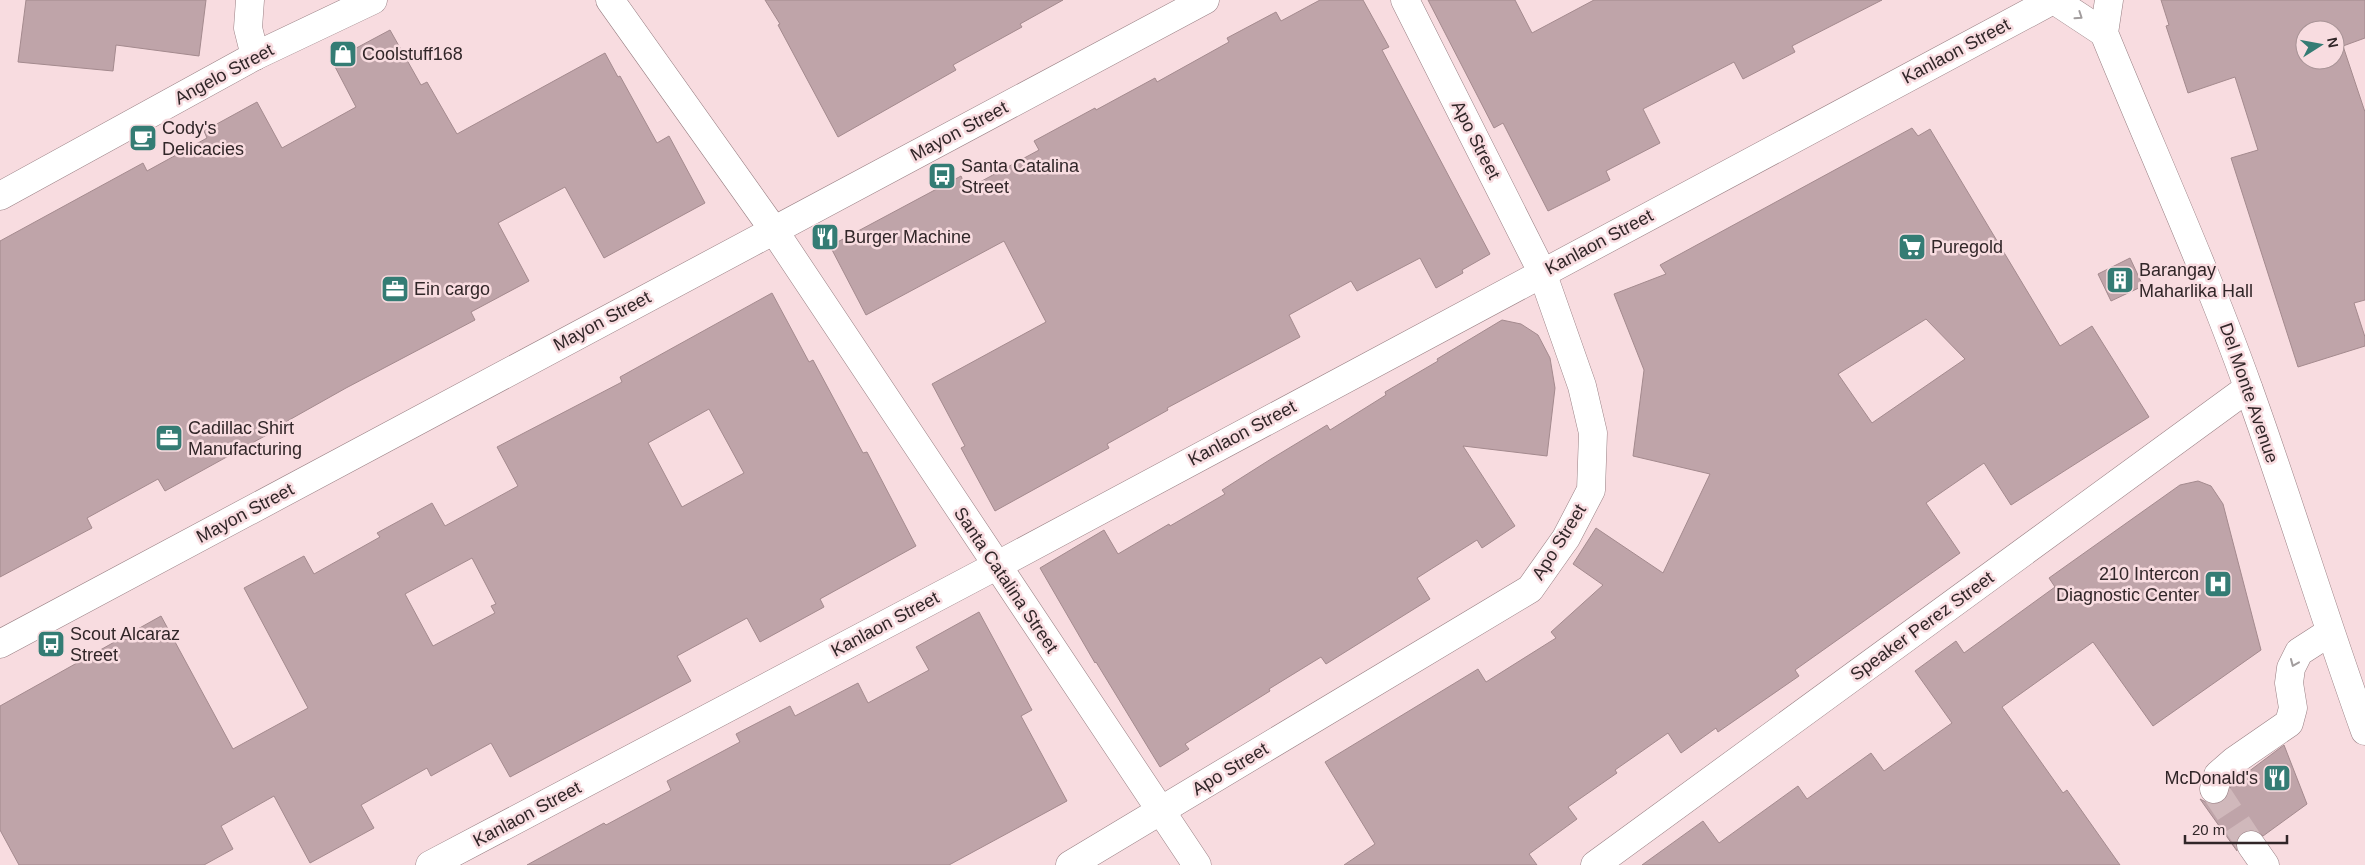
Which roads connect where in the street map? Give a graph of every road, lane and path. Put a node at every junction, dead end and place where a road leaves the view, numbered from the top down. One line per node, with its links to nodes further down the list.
1 (250, 0): 9 (street)
2 (373, 0): 9 (street, Angelo Street)
3 (610, 0): 11 (street, Santa Catalina Street)
4 (1205, 0): 11 (street, Mayon Street)
5 (1405, 0): 12 (street, Apo Street)
6 (2054, 0): 8 (street, one-way to 8); 12 (street, Kanlaon Street)
7 (2109, 0): 8 (street)
8 (2104, 33): 13 (street, Del Monte Avenue)
9 (255, 56): 10 (street, Angelo Street)
10 (0, 196)
11 (773, 230): 14 (street, Santa Catalina Street); 16 (street, Mayon Street)
12 (1542, 272): 14 (street, Kanlaon Street); 19 (street, Apo Street)
13 (2248, 388): 15 (street, Del Monte Avenue); 23 (street, Speaker Perez Street)
14 (996, 566): 19 (street, Santa Catalina Street); 20 (street, Kanlaon Street)
15 (2330, 632): 17 (street, Del Monte Avenue); 18 (street, one-way to 18)
16 (0, 644)
17 (2365, 731)
18 (2214, 789)
19 (1160, 811): 21 (street, Apo Street); 22 (street, Santa Catalina Street)
20 (430, 865)
21 (1070, 865)
22 (1197, 865)
23 (1595, 865)

